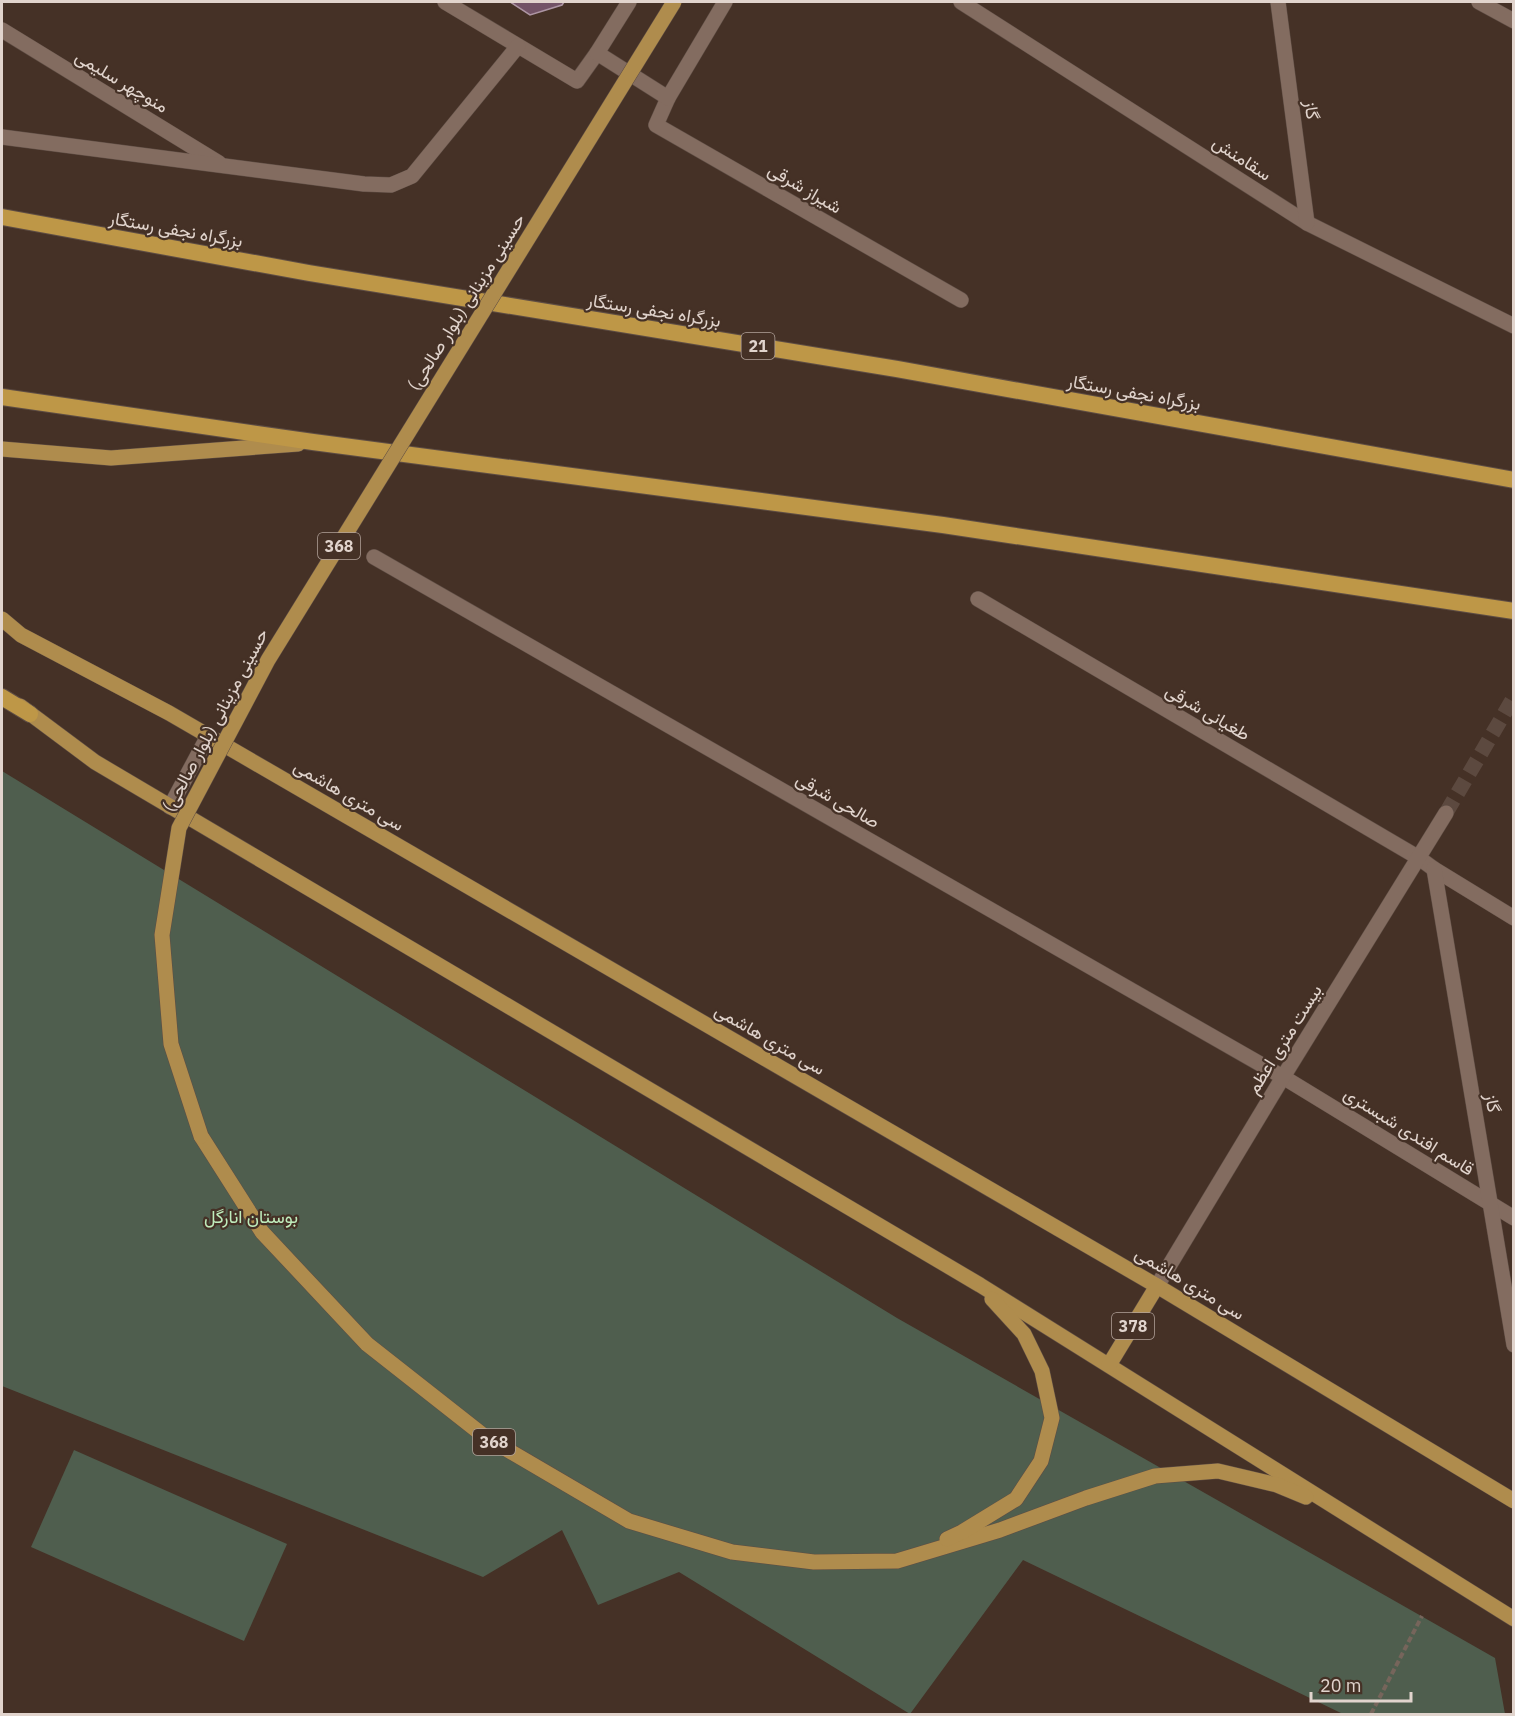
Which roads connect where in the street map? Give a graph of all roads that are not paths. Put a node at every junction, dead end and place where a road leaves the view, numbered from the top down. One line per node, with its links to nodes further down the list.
1 (445, 2): 10 (street)
2 (629, 2): 11 (street)
3 (674, 2): 45 (main road, حسینی مزینانی (بلوار صالحی) / 368, bridge)
4 (725, 2): 12 (street)
5 (961, 2): 16 (street, سقامنش)
6 (1278, 2): 16 (street, گاز)
7 (1479, 2): 8 (street)
8 (1514, 21)
9 (2, 30): 14 (street, منوچهر سلیمی)
10 (518, 46): 11 (street); 14 (street)
11 (597, 52): 12 (street)
12 (668, 98): 17 (street, شیراز شرقی)
13 (2, 137): 14 (street)
14 (223, 165)
15 (2, 217): 22 (highway, بزرگراه نجفی رستگار / 21)
16 (1307, 223): 18 (street, سقامنش)
17 (961, 300)
18 (1514, 326)
19 (2, 397): 20 (highway)
20 (313, 442): 21 (main road); 25 (highway)
21 (2, 448)
22 (1514, 480)
23 (374, 556): 36 (street, صالحی شرقی)
24 (978, 599): 33 (street, طغیانی شرقی)
25 (1514, 611)
26 (2, 620): 30 (main road, سی متری هاشمی)
27 (2, 691): 29 (main road)
28 (2, 697): 29 (highway)
29 (30, 714): 31 (main road)
30 (208, 736): 31 (street); 40 (main road, سی متری هاشمی)
31 (170, 807): 39 (main road)
32 (1446, 813): 33 (street, بیست متری اعظم / 378)
33 (1419, 858): 34 (street, طغیانی شرقی); 36 (street, بیست متری اعظم / 378)
34 (1434, 869): 35 (street, طغیانی شرقی); 37 (street, گاز)
35 (1514, 918)
36 (1283, 1077): 37 (street, قاسم افندی شبستری); 40 (street, بیست متری اعظم / 378)
37 (1491, 1204): 38 (street, قاسم افندی شبستری); 41 (street, گاز)
38 (1514, 1218)
39 (980, 1286): 42 (main road); 45 (main road)
40 (1157, 1286): 42 (main road, 378); 43 (main road, سی متری هاشمی)
41 (1514, 1345)
42 (1109, 1365): 44 (main road)
43 (1514, 1501)
44 (1345, 1514): 45 (main road); 46 (main road)
45 (897, 1561)
46 (1514, 1619)

